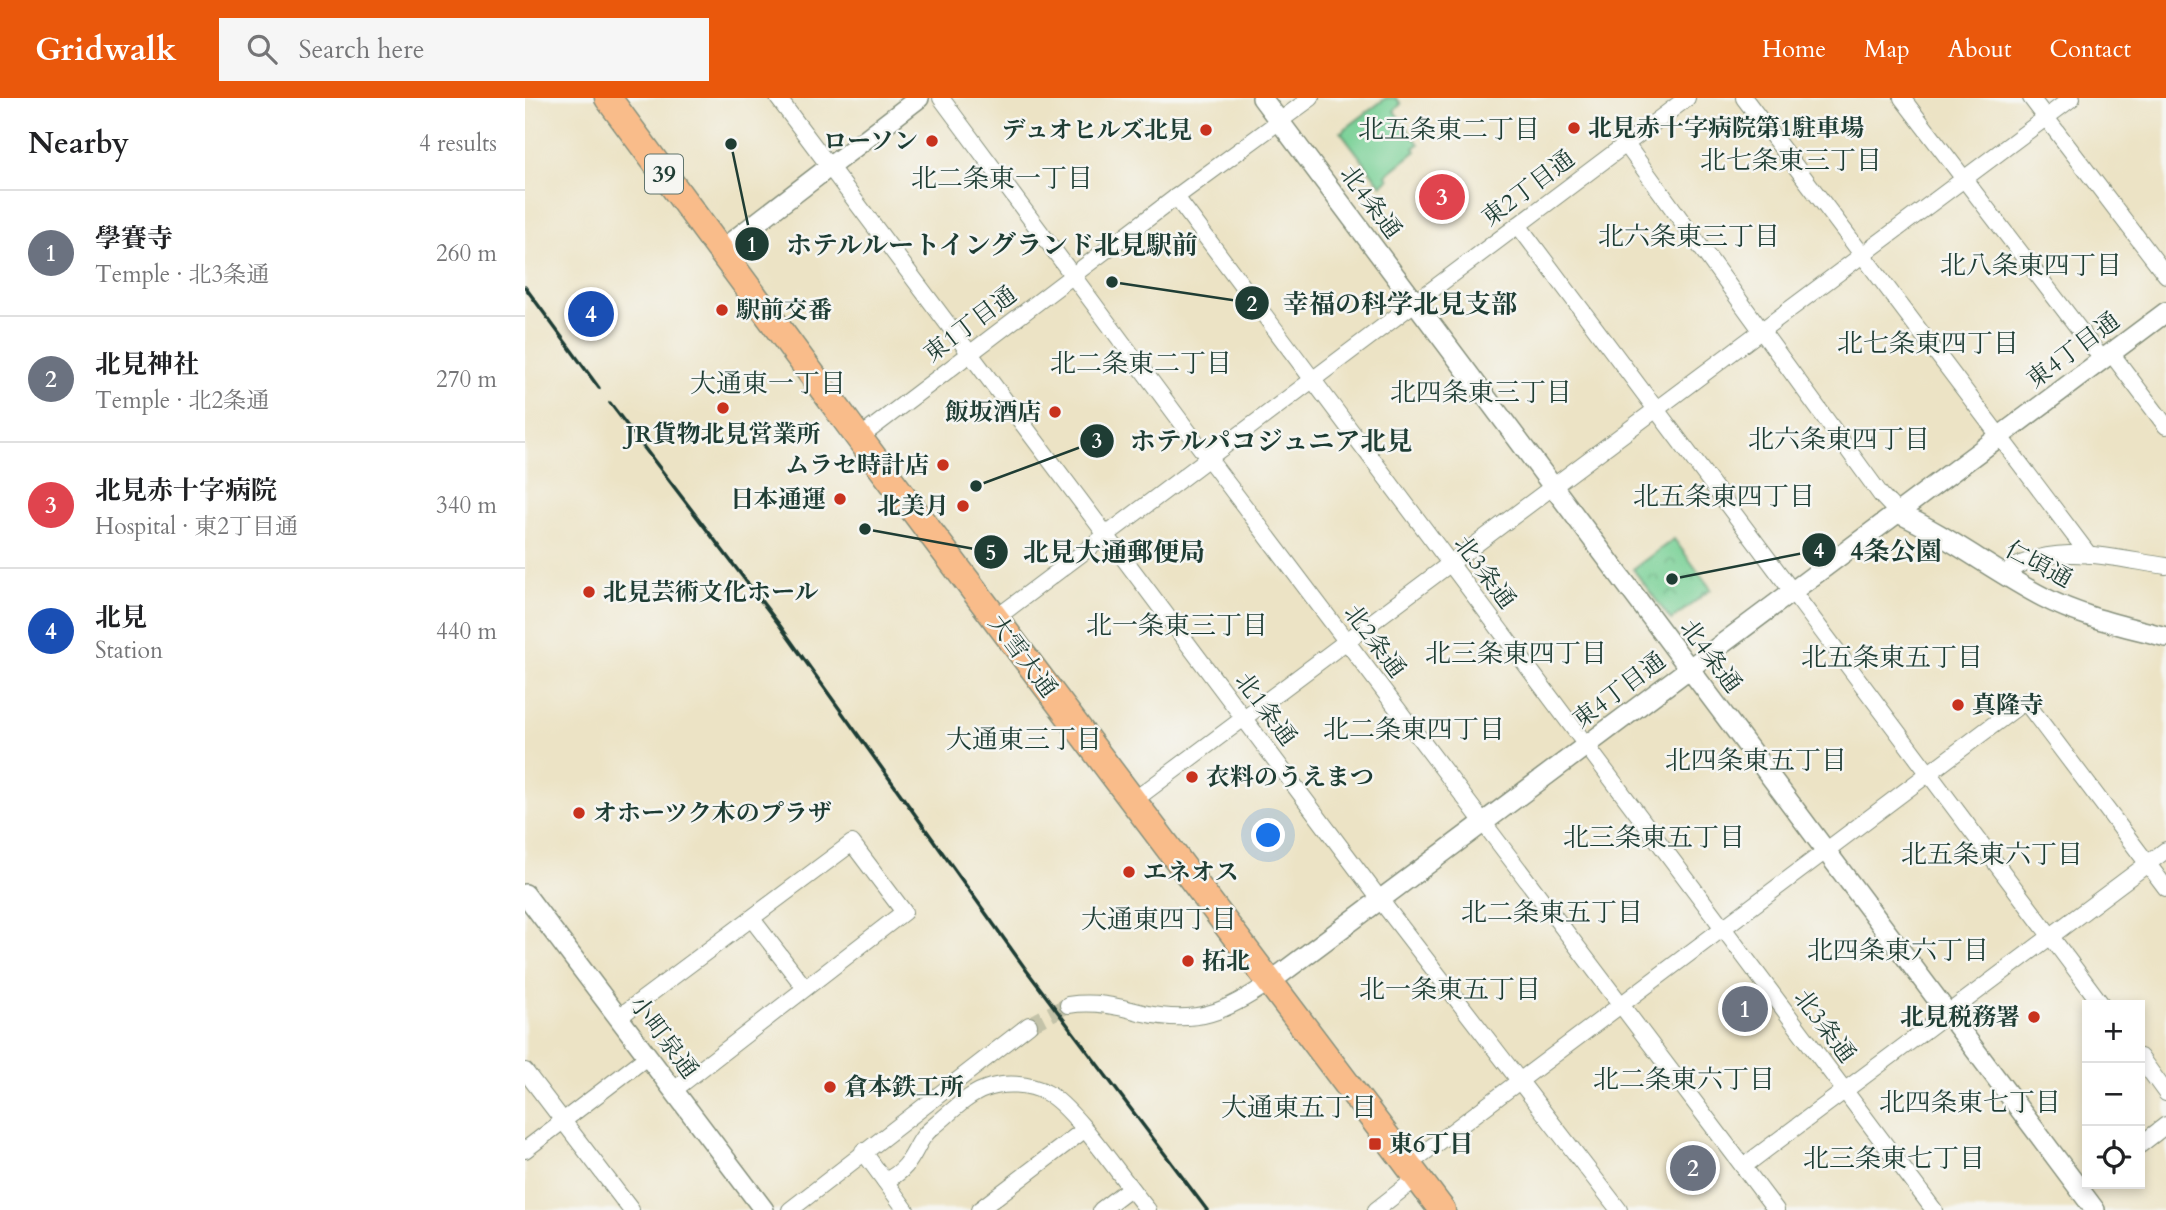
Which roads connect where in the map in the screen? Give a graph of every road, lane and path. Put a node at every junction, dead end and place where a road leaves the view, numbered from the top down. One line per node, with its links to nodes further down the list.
1 (608, 98): 19 (highway, 大雪大通 / 39)
2 (778, 98): 15 (street, 北1条通)
3 (919, 98): 15 (street)
4 (941, 98): 21 (street, 北2条通)
5 (1262, 98): 13 (street, 北4条通)
6 (1311, 98): 13 (street, 東1丁目通)
7 (1687, 98): 14 (street, 東2丁目通)
8 (1744, 98): 20 (street)
9 (1902, 98): 16 (street)
10 (2031, 98): 12 (street)
11 (2072, 98): 12 (street)
12 (2046, 118): 16 (street); 22 (street)
13 (1280, 121): 17 (street, 東1丁目通); 23 (street, 北4条通)
14 (1625, 143): 18 (street, 東2丁目通); 25 (street)
15 (828, 166): 19 (street); 26 (street, 北1条通)
16 (1962, 179): 20 (street); 27 (street)
17 (1176, 197): 21 (street, 東1丁目通); 28 (street, 北3条通)
18 (1518, 225): 23 (street, 東2丁目通); 29 (street)
19 (721, 250): 32 (highway, 大雪大通 / 39)
20 (1861, 254): 25 (street); 31 (street)
21 (1074, 275): 26 (street, 東1丁目通); 33 (street, 北2条通)
22 (2166, 275)
23 (1415, 303): 28 (street, 東2丁目通); 34 (street, 北4条通)
24 (2166, 312): 27 (street, 東4丁目通)
25 (1759, 330): 29 (street); 35 (street)
26 (971, 352): 32 (street, 東1丁目通); 36 (street, 北1条通)
27 (2107, 356): 30 (street); 31 (street, 東4丁目通)
28 (1312, 381): 33 (street, 東2丁目通); 38 (street, 北3条通)
29 (1654, 408): 34 (street); 41 (street)
30 (2166, 426)
31 (1999, 437): 35 (street, 東4丁目通); 37 (street)
32 (859, 438): 42 (highway, 大雪大通 / 39)
33 (1208, 458): 36 (street, 東2丁目通); 44 (street, 北2条通)
34 (1552, 487): 38 (street); 45 (street, 北4条通)
35 (1898, 513): 40 (street, 仁頃通); 41 (street, 東4丁目通)
36 (1107, 533): 42 (street, 東2丁目通); 46 (street, 北1条通)
37 (2089, 555): 39 (street); 40 (street)
38 (1450, 563): 44 (street); 47 (street, 北3条通)
39 (2166, 566)
40 (2003, 574): 43 (street, 仁頃通)
41 (1793, 591): 45 (street, 東4丁目通); 48 (street)
42 (996, 618): 49 (highway, 大雪大通 / 39)
43 (2166, 637)
44 (1345, 640): 46 (street); 50 (street, 北2条通)
45 (1689, 668): 47 (street, 東4丁目通); 52 (street, 北4条通)
46 (1243, 717): 49 (street); 56 (street, 北1条通)
47 (1588, 745): 50 (street, 東4丁目通); 58 (street, 北3条通)
48 (1930, 773): 52 (street); 53 (street); 59 (street)
49 (1133, 801): 60 (highway, 大雪大通 / 39)
50 (1484, 822): 56 (street, 東4丁目通); 64 (street, 北2条通)
51 (2166, 850): 53 (street)
52 (1827, 852): 58 (street); 65 (street, 北4条通)
53 (2148, 863): 54 (street); 59 (street)
54 (2166, 888)
55 (525, 894): 66 (street, 小町泉通)
56 (1381, 901): 60 (street, 東4丁目通); 71 (street, 北1条通)
57 (752, 919): 61 (street); 61 (street); 66 (street)
58 (1723, 928): 64 (street); 72 (street, 北3条通)
59 (2050, 934): 62 (street); 65 (street)
60 (1270, 982): 63 (street); 82 (highway, 大雪大通 / 39)
61 (805, 988): 73 (street)
62 (2098, 1000)
63 (1068, 1005)
64 (1620, 1005): 71 (street); 81 (street, 北2条通)
65 (1948, 1012): 72 (street); 84 (street, 北4条通)
66 (619, 1017): 68 (street, 小町泉通)
67 (1030, 1025): 80 (street)
68 (648, 1056): 73 (street, 小町泉通); 75 (street)
69 (2144, 1063): 74 (street)
70 (525, 1071): 75 (street)
71 (1517, 1081): 82 (street); 96 (street, 北1条通)
72 (1844, 1089): 81 (street); 98 (street, 北3条通)
73 (674, 1090): 88 (street, 小町泉通)
74 (2166, 1093)
75 (563, 1122): 79 (street); 87 (street)
76 (2166, 1125): 78 (street)
77 (1084, 1130): 83 (street); 85 (street); 91 (street)
78 (2145, 1141)
79 (525, 1150)
80 (863, 1151): 83 (street); 89 (street)
81 (1744, 1167): 97 (street, 北2条通)
82 (1413, 1171): 94 (street); 95 (highway, 大雪大通 / 39)
83 (884, 1181): 90 (street)
84 (2082, 1183)
85 (1130, 1188): 92 (street); 93 (street)
86 (2086, 1189): 99 (street, 北4条通)
87 (631, 1210)
88 (764, 1210)
89 (790, 1210)
90 (906, 1210)
91 (979, 1210)
92 (1101, 1210)
93 (1148, 1210)
94 (1376, 1210)
95 (1442, 1210)
96 (1619, 1210)
97 (1776, 1210)
98 (1934, 1210)
99 (2095, 1210)

